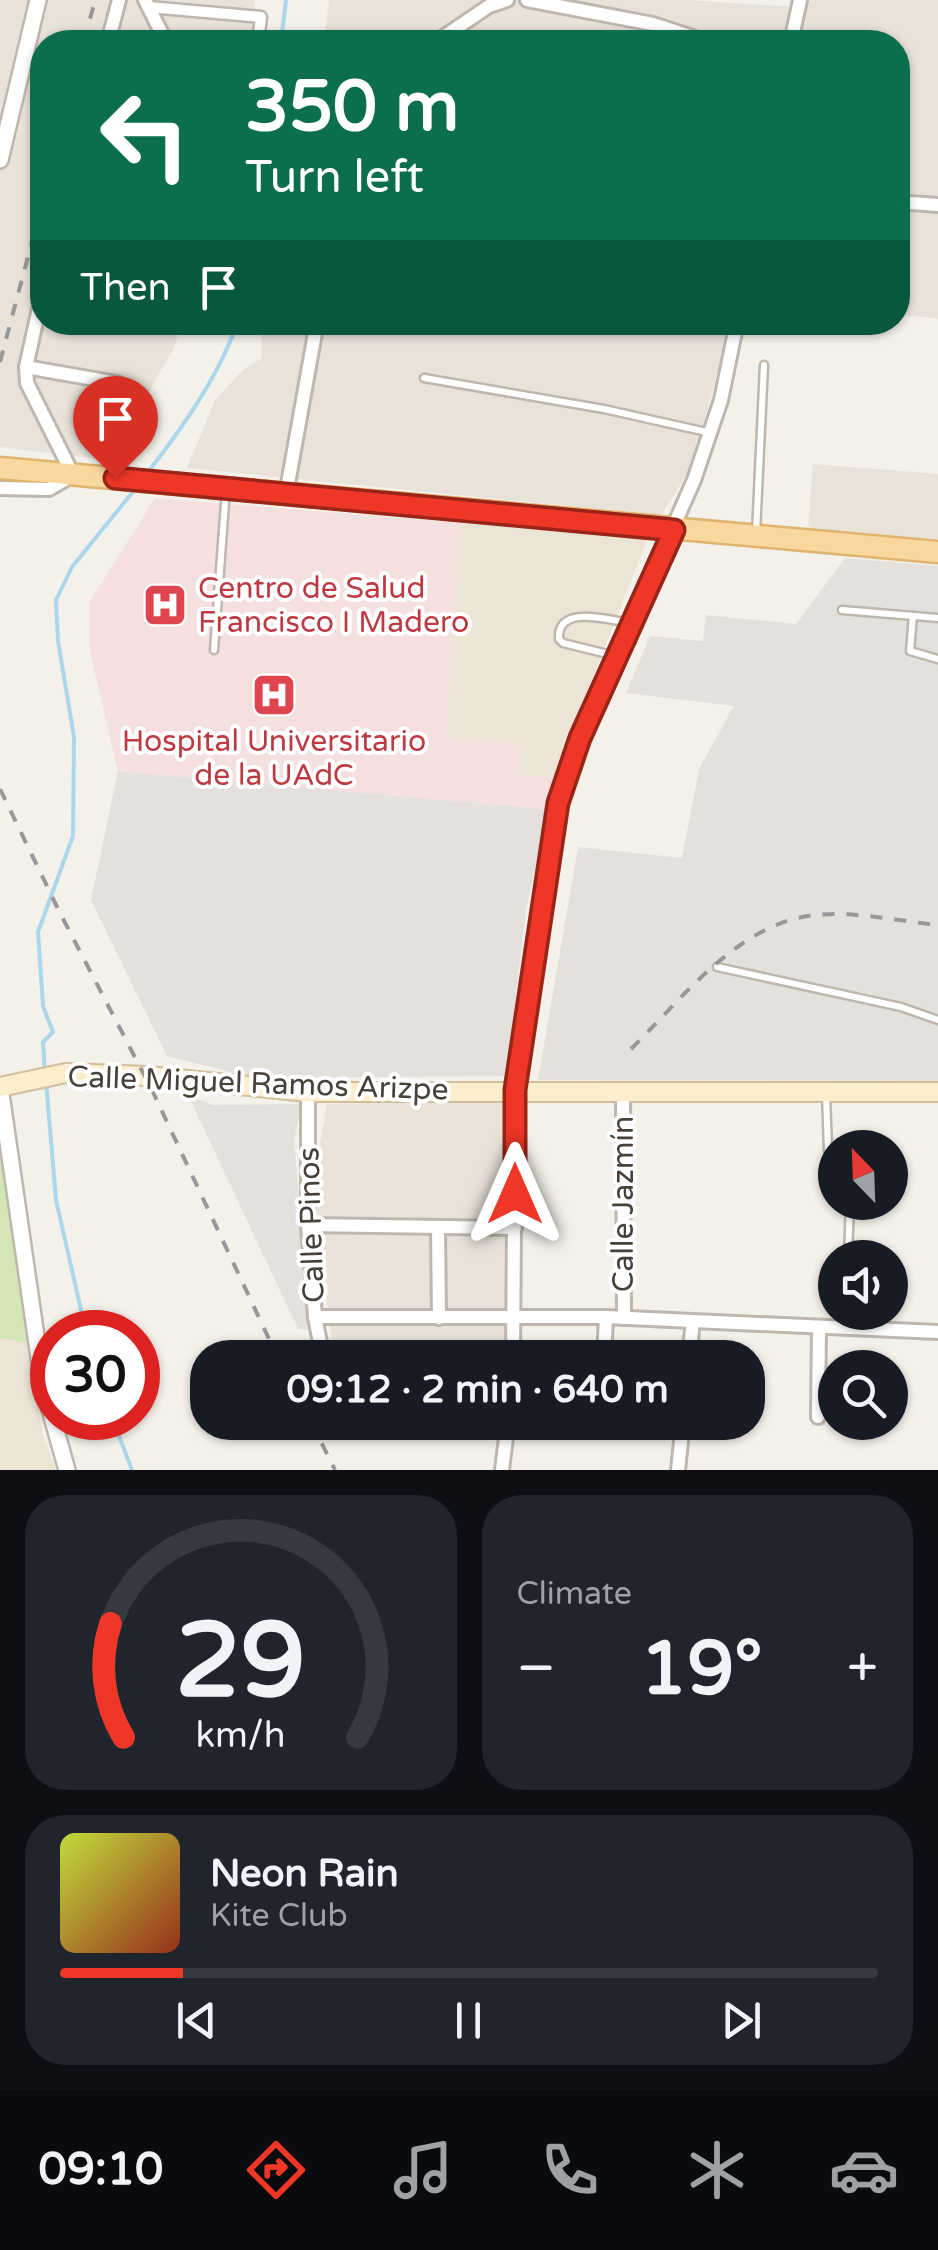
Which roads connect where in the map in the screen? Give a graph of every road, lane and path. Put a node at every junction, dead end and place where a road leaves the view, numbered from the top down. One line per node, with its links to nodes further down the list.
1 (38, 0): 7 (street)
2 (119, 0): 8 (street)
3 (507, 0): 11 (street)
4 (526, 0): 12 (street)
5 (800, 0): 13 (street)
6 (147, 4): 9 (street); 10 (street)
7 (31, 30)
8 (111, 30)
9 (160, 30)
10 (259, 30)
11 (453, 30)
12 (672, 30)
13 (794, 30)
14 (30, 34): 15 (street)
15 (0, 160)
16 (910, 203): 17 (street)
17 (938, 205)
18 (33, 335): 22 (street)
19 (315, 335): 30 (street)
20 (734, 335): 25 (street)
21 (764, 365): 32 (lane)
22 (26, 367): 24 (street); 27 (street)
23 (424, 378): 25 (lane)
24 (117, 382)
25 (711, 433): 31 (street)
26 (0, 468): 27 (main road)
27 (73, 475): 28 (street); 29 (main road)
28 (0, 488)
29 (226, 488): 30 (main road); 38 (lane)
30 (286, 495): 31 (main road)
31 (674, 530): 32 (main road); 37 (street)
32 (756, 536): 33 (main road)
33 (938, 552)
34 (842, 610): 35 (lane)
35 (912, 616): 36 (lane); 40 (lane)
36 (938, 618)
37 (631, 623): 39 (street); 39 (lane)
38 (214, 650)
39 (616, 656): 44 (street)
40 (938, 659)
41 (717, 967): 42 (lane)
42 (938, 1020)
43 (0, 1087): 46 (main road, Calle Miguel Ramos Arizpe); 68 (street)
44 (515, 1090): 45 (main road, Calle Miguel Ramos Arizpe); 46 (main road, Calle Miguel Ramos Arizpe); 52 (street)
45 (622, 1090): 47 (main road, Calle Miguel Ramos Arizpe); 57 (street, Calle Jazmín)
46 (308, 1092): 50 (street, Calle Pinos)
47 (826, 1092): 48 (main road, Calle Miguel Ramos Arizpe); 49 (lane)
48 (938, 1092)
49 (827, 1130)
50 (308, 1226): 51 (street); 54 (street, Calle Pinos)
51 (438, 1227): 52 (street); 55 (street)
52 (514, 1228): 56 (street)
53 (606, 1317): 56 (street); 57 (street); 64 (street)
54 (315, 1318): 55 (street); 62 (street, Calle Pinos)
55 (438, 1318): 56 (street)
56 (515, 1318): 63 (street)
57 (624, 1318): 58 (street)
58 (693, 1321): 59 (street); 65 (street)
59 (818, 1327)
60 (890, 1330): 61 (street)
61 (938, 1332)
62 (320, 1340)
63 (513, 1340)
64 (605, 1340)
65 (691, 1340)
66 (506, 1440): 69 (street)
67 (681, 1440): 70 (street)
68 (66, 1470)
69 (502, 1470)
70 (678, 1470)

